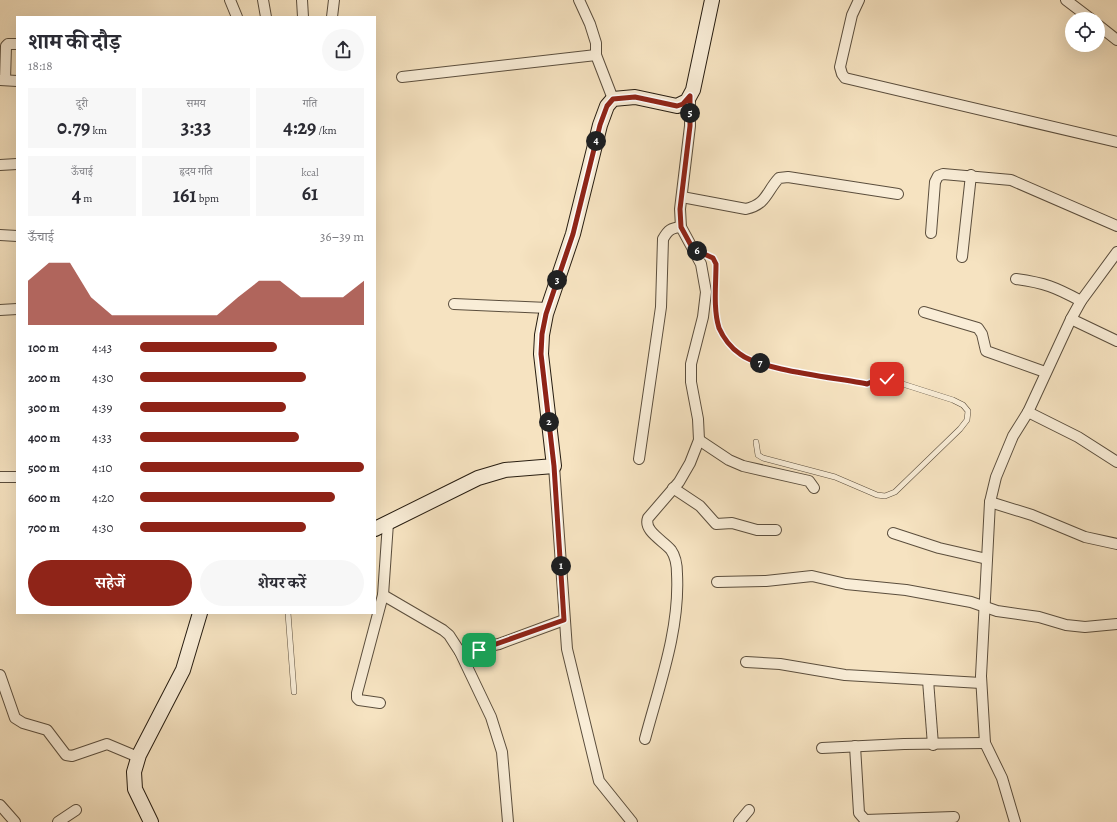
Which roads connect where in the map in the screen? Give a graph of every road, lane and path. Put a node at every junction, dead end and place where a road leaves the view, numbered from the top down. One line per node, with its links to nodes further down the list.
1 (230, 0): 10 (street)
2 (263, 0): 11 (street)
3 (302, 0): 12 (street)
4 (334, 0): 13 (street)
5 (579, 0): 17 (street)
6 (712, 0): 21 (street)
7 (860, 0): 23 (street)
8 (1066, 0): 9 (street)
9 (1082, 12)
10 (237, 16)
11 (266, 16)
12 (303, 16)
13 (332, 16)
14 (1105, 31): 15 (street)
15 (1117, 40)
16 (16, 44): 19 (street)
17 (596, 55): 18 (street); 22 (street)
18 (402, 78)
19 (2, 80): 20 (street)
20 (16, 81)
21 (690, 96): 22 (street); 28 (street)
22 (613, 99): 40 (street)
23 (1117, 142)
24 (0, 164): 25 (street)
25 (16, 164)
26 (971, 175): 29 (street); 31 (street); 36 (street)
27 (898, 194): 28 (street)
28 (682, 197): 30 (street)
29 (1117, 226)
30 (681, 227): 34 (street); 50 (street)
31 (931, 233)
32 (0, 235): 33 (street)
33 (16, 236)
34 (693, 249): 48 (street); 49 (lane)
35 (1117, 252): 38 (street)
36 (962, 257)
37 (1016, 279): 38 (street)
38 (1081, 301): 44 (street)
39 (454, 304): 40 (street)
40 (548, 308): 52 (street)
41 (16, 309): 42 (street)
42 (0, 310)
43 (924, 312): 46 (street)
44 (1071, 319): 45 (street); 46 (street)
45 (1117, 341)
46 (1045, 372): 47 (street)
47 (1028, 412): 51 (street); 57 (street)
48 (699, 440): 55 (street); 56 (street)
49 (756, 442)
50 (639, 460)
51 (1117, 462)
52 (554, 466): 58 (street); 69 (street)
53 (0, 477): 54 (street)
54 (16, 477)
55 (673, 488): 60 (street); 78 (street)
56 (814, 488)
57 (990, 502): 62 (street); 63 (street)
58 (388, 523): 59 (street); 65 (street)
59 (376, 529)
60 (776, 530)
61 (893, 533): 63 (street)
62 (1117, 544)
63 (987, 559): 66 (street)
64 (717, 582): 66 (street)
65 (383, 595): 71 (street); 77 (street)
66 (985, 606): 70 (street); 75 (street)
67 (200, 614): 83 (street)
68 (288, 614): 76 (lane)
69 (564, 620): 71 (street); 85 (street)
70 (1117, 624)
71 (460, 652): 92 (street)
72 (746, 662): 74 (street)
73 (0, 675): 83 (street)
74 (928, 680): 75 (street); 80 (street)
75 (981, 683): 79 (street)
76 (294, 692)
77 (380, 703)
78 (645, 739)
79 (982, 743): 80 (street); 96 (street)
80 (932, 745): 81 (street)
81 (855, 746): 82 (street); 88 (street)
82 (822, 748)
83 (138, 757): 91 (street)
84 (0, 805): 89 (street)
85 (620, 808): 93 (street); 94 (street)
86 (76, 810): 90 (street)
87 (749, 810): 95 (street)
88 (954, 817)
89 (15, 822)
90 (58, 822)
91 (151, 822)
92 (508, 822)
93 (622, 822)
94 (632, 822)
95 (739, 822)
96 (1015, 822)

